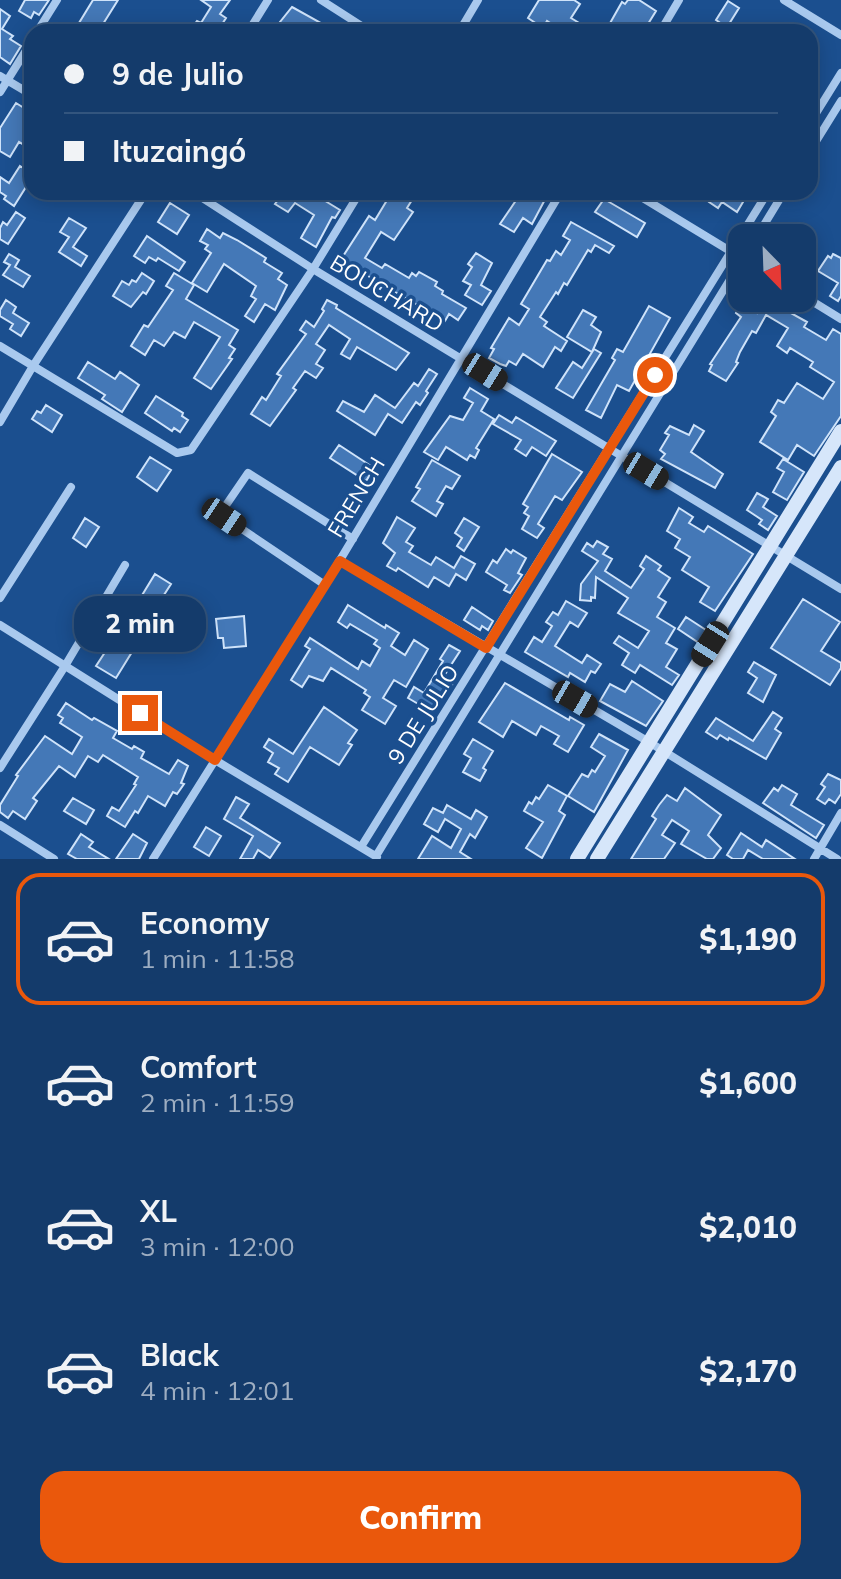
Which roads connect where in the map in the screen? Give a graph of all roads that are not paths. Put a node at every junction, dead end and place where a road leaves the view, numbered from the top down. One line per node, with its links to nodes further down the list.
1 (57, 0): 7 (street)
2 (268, 0): 8 (street)
3 (321, 0): 9 (street)
4 (478, 0): 10 (street)
5 (679, 0): 11 (street)
6 (784, 0): 12 (street)
7 (42, 24)
8 (253, 24)
9 (358, 24)
10 (464, 24)
11 (665, 24)
12 (841, 35)
13 (24, 52): 15 (street)
14 (841, 73): 19 (street)
15 (4, 78): 16 (street); 17 (street)
16 (24, 90)
17 (0, 92)
18 (841, 101): 20 (street)
19 (818, 110)
20 (818, 138)
21 (141, 200): 38 (street)
22 (205, 200): 32 (street, BOUCHARD)
23 (355, 200): 32 (street)
24 (556, 200): 37 (street, FRENCH)
25 (646, 200): 30 (street)
26 (763, 200): 28 (street, 9 DE JULIO)
27 (779, 200): 29 (street)
28 (748, 224)
29 (765, 224)
30 (728, 249)
31 (728, 256): 41 (street, 9 DE JULIO)
32 (313, 269): 37 (street, BOUCHARD); 38 (street)
33 (728, 283): 42 (street, 9 DE JULIO)
34 (816, 304): 35 (street)
35 (841, 319)
36 (0, 346): 38 (street)
37 (460, 357): 41 (street, BOUCHARD); 45 (street, FRENCH)
38 (33, 366): 39 (street)
39 (0, 422)
40 (841, 431): 46 (main road)
41 (609, 449): 42 (street, BOUCHARD); 54 (street, 9 DE JULIO)
42 (622, 456): 46 (street, BOUCHARD); 55 (street, 9 DE JULIO)
43 (841, 467): 47 (main road)
44 (71, 487): 52 (street)
45 (353, 539): 48 (street, FRENCH); 50 (street)
46 (771, 546): 47 (street, BOUCHARD); 57 (main road)
47 (788, 556): 51 (street, BOUCHARD); 58 (main road)
48 (340, 561): 50 (street, FRENCH); 54 (street)
49 (125, 565): 56 (street)
50 (325, 585): 59 (street, FRENCH)
51 (841, 589)
52 (0, 598)
53 (0, 625): 56 (street)
54 (486, 648): 55 (street); 63 (street, 9 DE JULIO)
55 (500, 656): 57 (street); 65 (street, 9 DE JULIO)
56 (65, 666): 59 (street); 60 (street)
57 (649, 742): 58 (street); 68 (main road)
58 (665, 752): 64 (street); 69 (main road)
59 (215, 760): 63 (street); 67 (street, FRENCH)
60 (0, 768)
61 (841, 813): 64 (street)
62 (0, 825): 66 (street)
63 (361, 847): 65 (street)
64 (820, 848): 70 (street); 71 (street)
65 (378, 858)
66 (54, 859)
67 (153, 859)
68 (577, 859)
69 (597, 859)
70 (814, 859)
71 (837, 859)

